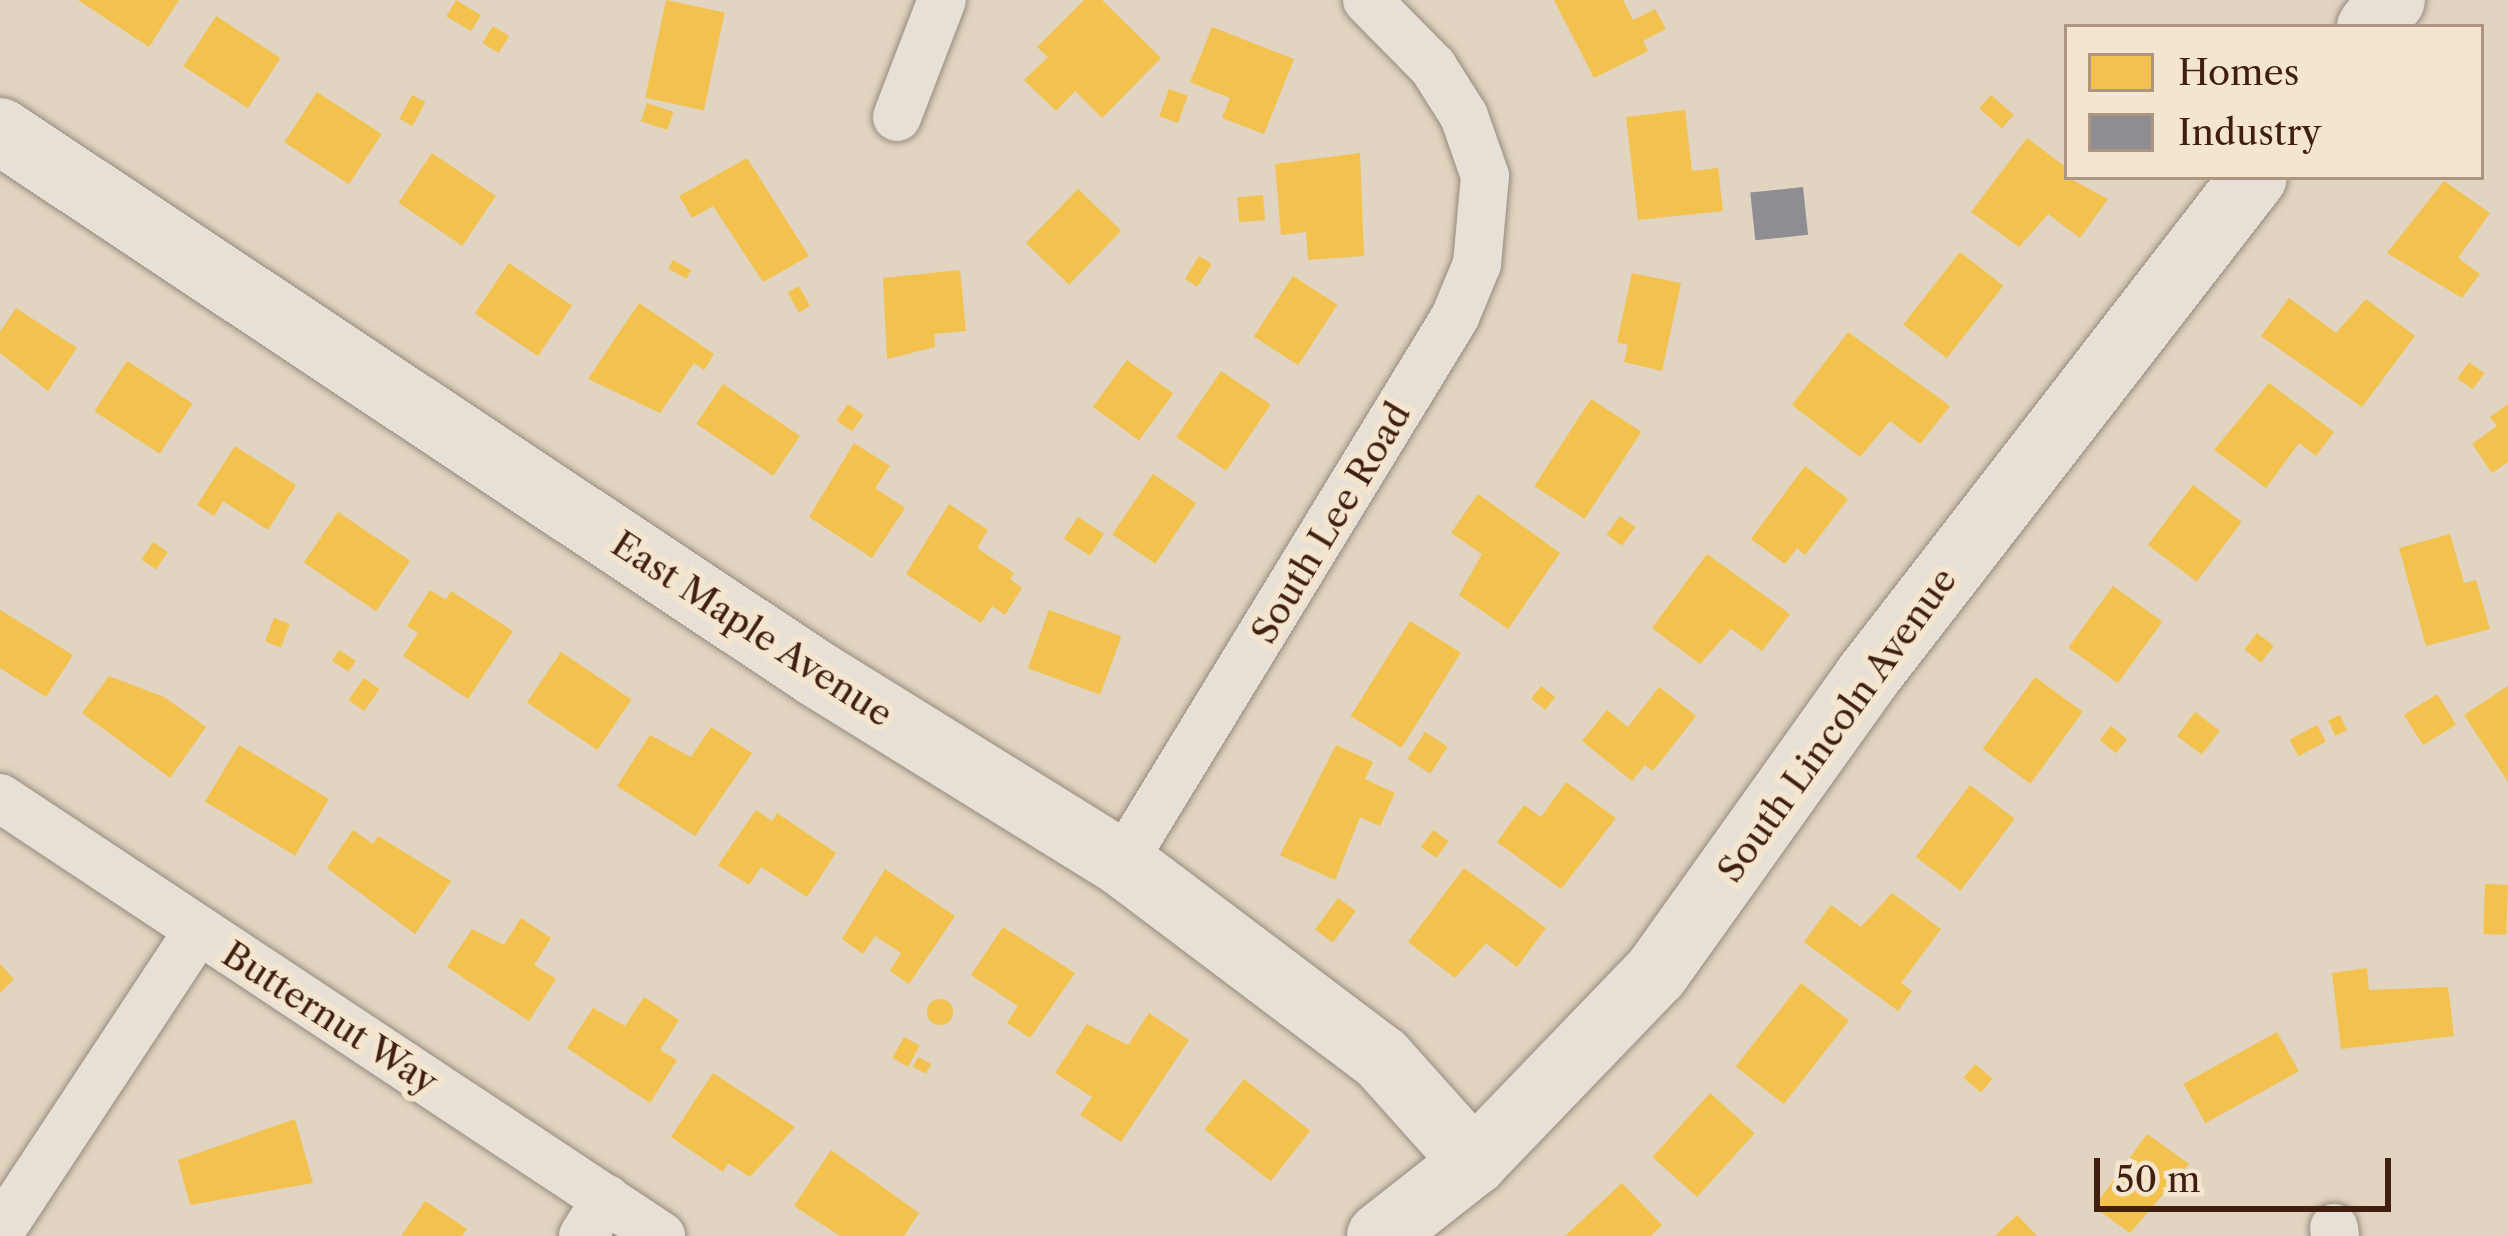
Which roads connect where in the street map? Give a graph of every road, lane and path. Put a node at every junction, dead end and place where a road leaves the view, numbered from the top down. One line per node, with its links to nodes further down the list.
1 (942, 0): 5 (street)
2 (1367, 0): 9 (street, South Lee Road)
3 (2392, 0): 4 (main road)
4 (2373, 24)
5 (897, 117)
6 (0, 131): 9 (main road, East Maple Avenue)
7 (2252, 180): 11 (main road, South Lincoln Avenue)
8 (0, 798): 10 (street, Butternut Way)
9 (1122, 863): 11 (main road, East Maple Avenue)
10 (198, 931): 12 (street, Butternut Way); 13 (street)
11 (1474, 1162): 15 (main road, South Lincoln Avenue)
12 (594, 1218): 14 (street, Butternut Way)
13 (4, 1225)
14 (661, 1236)
15 (1380, 1236)

